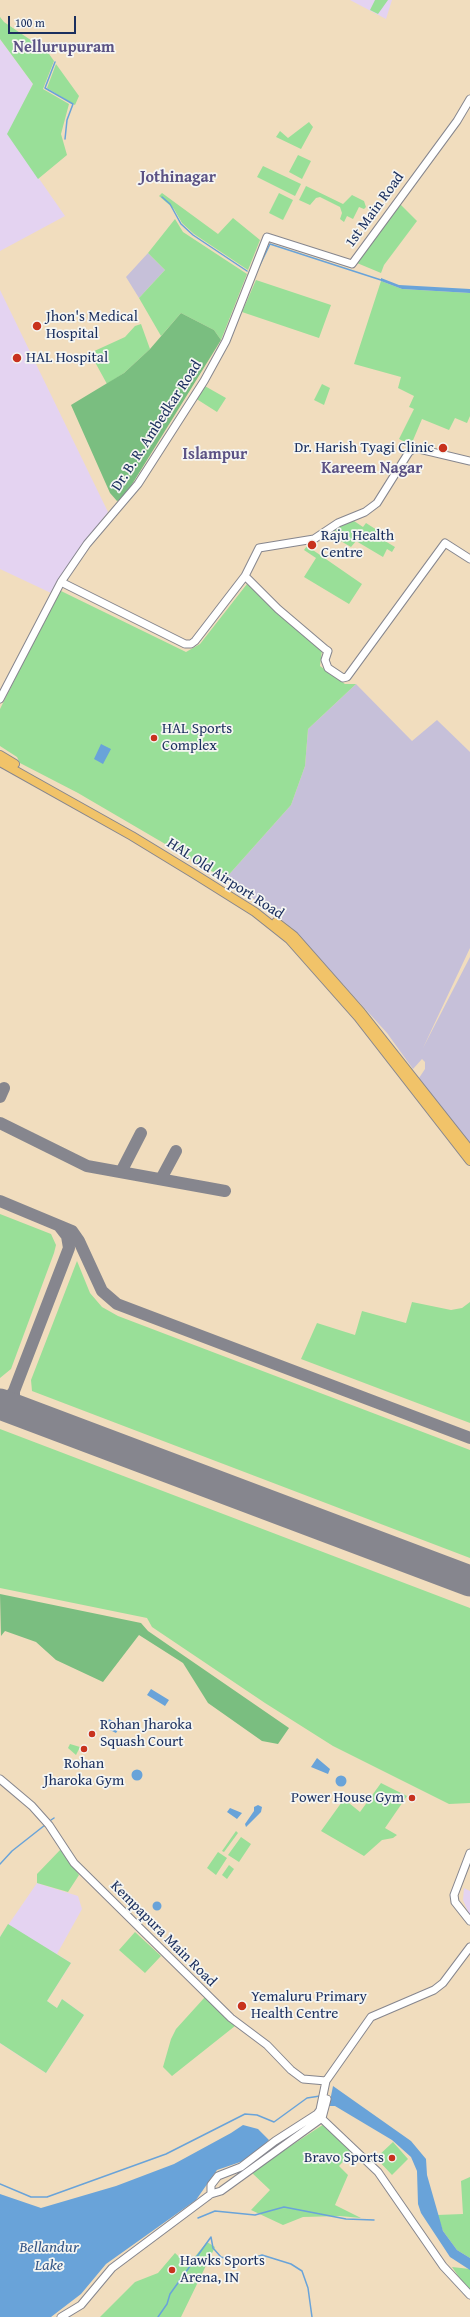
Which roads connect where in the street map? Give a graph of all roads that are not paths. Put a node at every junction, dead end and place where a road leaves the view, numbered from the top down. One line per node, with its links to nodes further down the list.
1 (470, 99): 2 (street, 1st Main Road)
2 (267, 237): 6 (street, Dr. B. R. Ambedkar Road)
3 (470, 461): 5 (street)
4 (470, 559): 5 (street)
5 (245, 576): 6 (street)
6 (61, 582): 7 (street, Dr. B. R. Ambedkar Road)
7 (0, 699)
8 (0, 755): 10 (main road, HAL Old Airport Road)
9 (0, 762): 10 (main road, HAL Old Airport Road)
10 (363, 1019): 11 (main road, HAL Old Airport Road); 12 (main road, HAL Old Airport Road)
11 (470, 1150)
12 (470, 1161)
13 (0, 1779): 17 (street, Kempapura Main Road)
14 (470, 1853): 15 (street)
15 (470, 1921)
16 (470, 1947): 17 (street)
17 (327, 2083): 18 (street)
18 (321, 2114): 19 (street); 19 (street); 20 (street)
19 (211, 2194): 21 (street)
20 (470, 2295)
21 (61, 2317)

